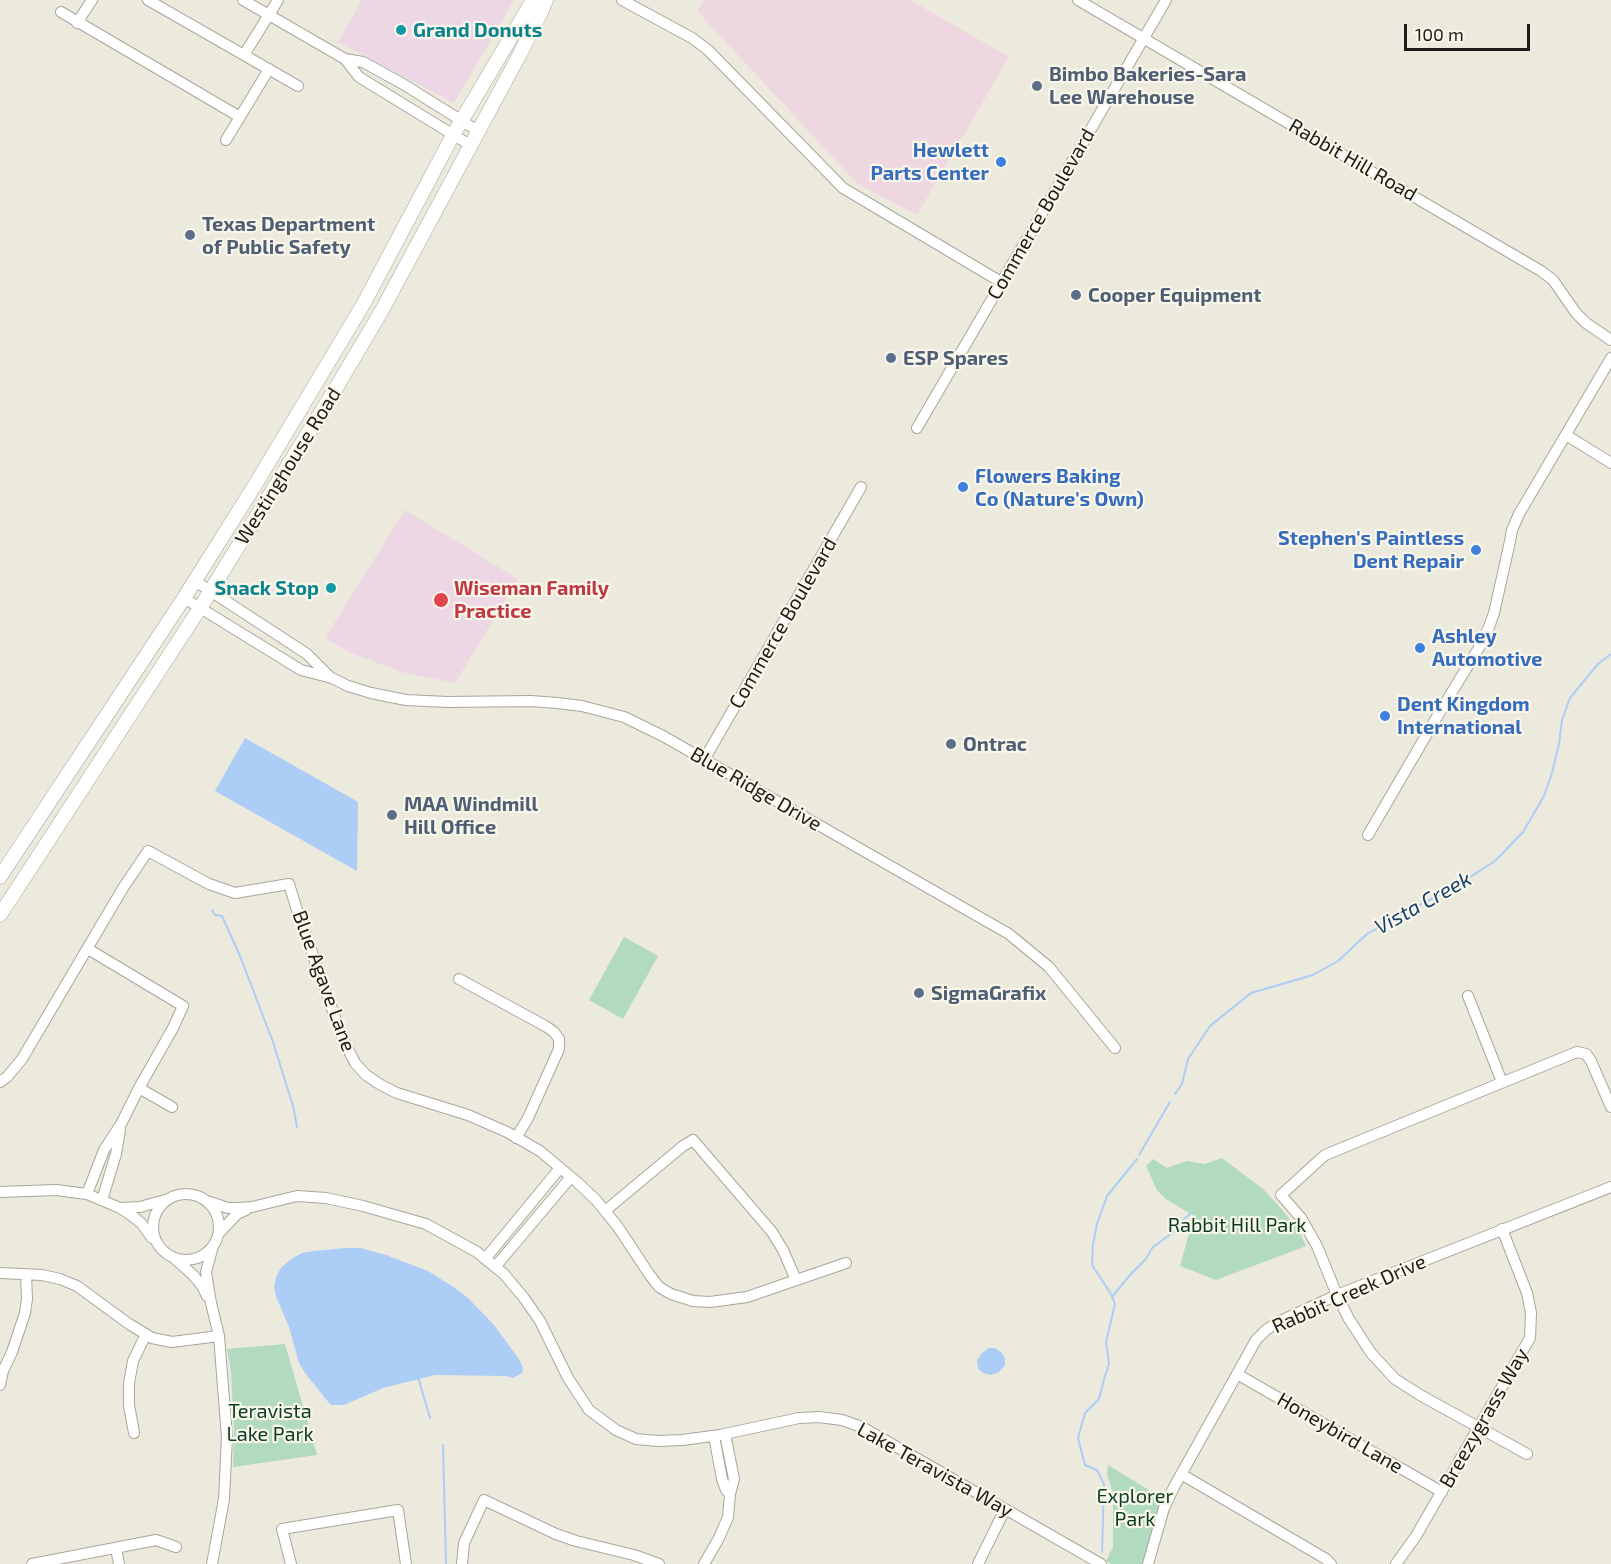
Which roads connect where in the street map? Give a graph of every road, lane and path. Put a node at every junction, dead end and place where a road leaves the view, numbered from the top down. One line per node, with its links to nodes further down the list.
1 (92, 0): 12 (street)
2 (148, 0): 14 (street)
3 (243, 0): 11 (street)
4 (278, 0): 11 (street)
5 (533, 0): 19 (main road, Westinghouse Road)
6 (546, 0): 20 (main road, Westinghouse Road)
7 (622, 0): 24 (street)
8 (1078, 0): 13 (street, Rabbit Hill Road)
9 (1166, 0): 13 (street, Commerce Boulevard)
10 (61, 12): 12 (street)
11 (269, 15): 14 (street); 15 (street)
12 (77, 23): 18 (street)
13 (1144, 38): 24 (street, Commerce Boulevard); 25 (street, Rabbit Hill Road)
14 (244, 55): 16 (street)
15 (345, 59): 19 (street); 21 (street)
16 (269, 69): 17 (street); 18 (street)
17 (298, 86)
18 (240, 117): 22 (street)
19 (462, 121): 20 (street); 21 (main road, Westinghouse Road)
20 (478, 131): 23 (main road, Westinghouse Road)
21 (453, 135): 23 (street); 31 (main road, Westinghouse Road)
22 (226, 140)
23 (470, 145): 32 (main road, Westinghouse Road)
24 (1001, 282): 27 (street, Commerce Boulevard)
25 (1611, 340)
26 (1611, 358): 28 (street)
27 (917, 428)
28 (1566, 435): 29 (street); 37 (street)
29 (1611, 463)
30 (861, 487): 36 (street, Commerce Boulevard)
31 (195, 581): 32 (street, Blue Ridge Drive); 33 (main road, Westinghouse Road)
32 (211, 591): 34 (main road, Westinghouse Road); 35 (street, Blue Ridge Drive)
33 (184, 598): 34 (street, Blue Ridge Drive); 38 (main road, Westinghouse Road)
34 (201, 608): 35 (street, Blue Ridge Drive); 39 (main road, Westinghouse Road)
35 (332, 678): 36 (street, Blue Ridge Drive)
36 (704, 760): 43 (street, Blue Ridge Drive)
37 (1368, 836)
38 (0, 877)
39 (0, 915)
40 (88, 949): 44 (street, Blue Agave Lane); 46 (street); 50 (street, Blue Agave Lane)
41 (459, 979): 50 (street)
42 (1468, 996): 45 (street)
43 (1115, 1048)
44 (0, 1082)
45 (1502, 1082): 48 (street); 73 (street)
46 (140, 1088): 47 (street); 49 (street)
47 (172, 1107)
48 (1611, 1107)
49 (121, 1124): 55 (street); 57 (street)
50 (516, 1138): 51 (street, Blue Agave Lane)
51 (560, 1168): 52 (street, Blue Agave Lane); 67 (street)
52 (571, 1177): 61 (street, Blue Agave Lane); 69 (street)
53 (1611, 1186): 62 (street, Rabbit Creek Drive)
54 (0, 1192): 55 (street)
55 (87, 1194): 57 (street)
56 (168, 1199): 58 (street); 60 (street); 64 (street)
57 (102, 1200): 60 (street)
58 (207, 1201): 59 (street, Lake Teravista Way); 63 (street)
59 (252, 1207): 63 (street, Lake Teravista Way); 67 (street, Lake Teravista Way)
60 (120, 1208): 64 (street)
61 (605, 1212): 72 (street, Blue Agave Lane); 72 (street)
62 (1502, 1229): 73 (street, Rabbit Creek Drive); 79 (street, Breezygrass Way)
63 (219, 1233): 65 (street)
64 (156, 1244): 66 (street)
65 (213, 1246): 66 (street); 74 (street)
66 (174, 1259): 74 (street)
67 (485, 1259): 69 (street, Lake Teravista Way)
68 (846, 1263): 72 (street, Blue Agave Lane)
69 (495, 1267): 81 (street, Lake Teravista Way)
70 (0, 1273): 71 (street)
71 (26, 1275): 75 (street); 78 (street)
72 (796, 1280)
73 (1337, 1295): 77 (street, Rabbit Creek Drive); 79 (street)
74 (211, 1303): 76 (street)
75 (146, 1334): 76 (street); 80 (street)
76 (219, 1336): 90 (street)
77 (1238, 1374): 83 (street, Rabbit Creek Drive); 84 (street, Honeybird Lane)
78 (0, 1385)
79 (1478, 1427): 82 (street); 84 (street, Breezygrass Way)
80 (134, 1433)
81 (720, 1435): 85 (street, Lake Teravista Way); 95 (street)
82 (1527, 1454)
83 (1181, 1474): 98 (street, Rabbit Creek Drive); 99 (street)
84 (1442, 1492): 100 (street, Breezygrass Way)
85 (1005, 1509): 96 (street); 97 (street, Lake Teravista Way)
86 (116, 1548): 87 (street); 88 (street); 89 (street)
87 (176, 1548)
88 (32, 1564)
89 (119, 1564)
90 (212, 1564)
91 (291, 1564): 92 (street)
92 (406, 1564)
93 (462, 1564): 94 (street)
94 (659, 1564)
95 (704, 1564)
96 (978, 1564)
97 (1101, 1564)
98 (1148, 1564)
99 (1331, 1564)
100 (1396, 1564)

